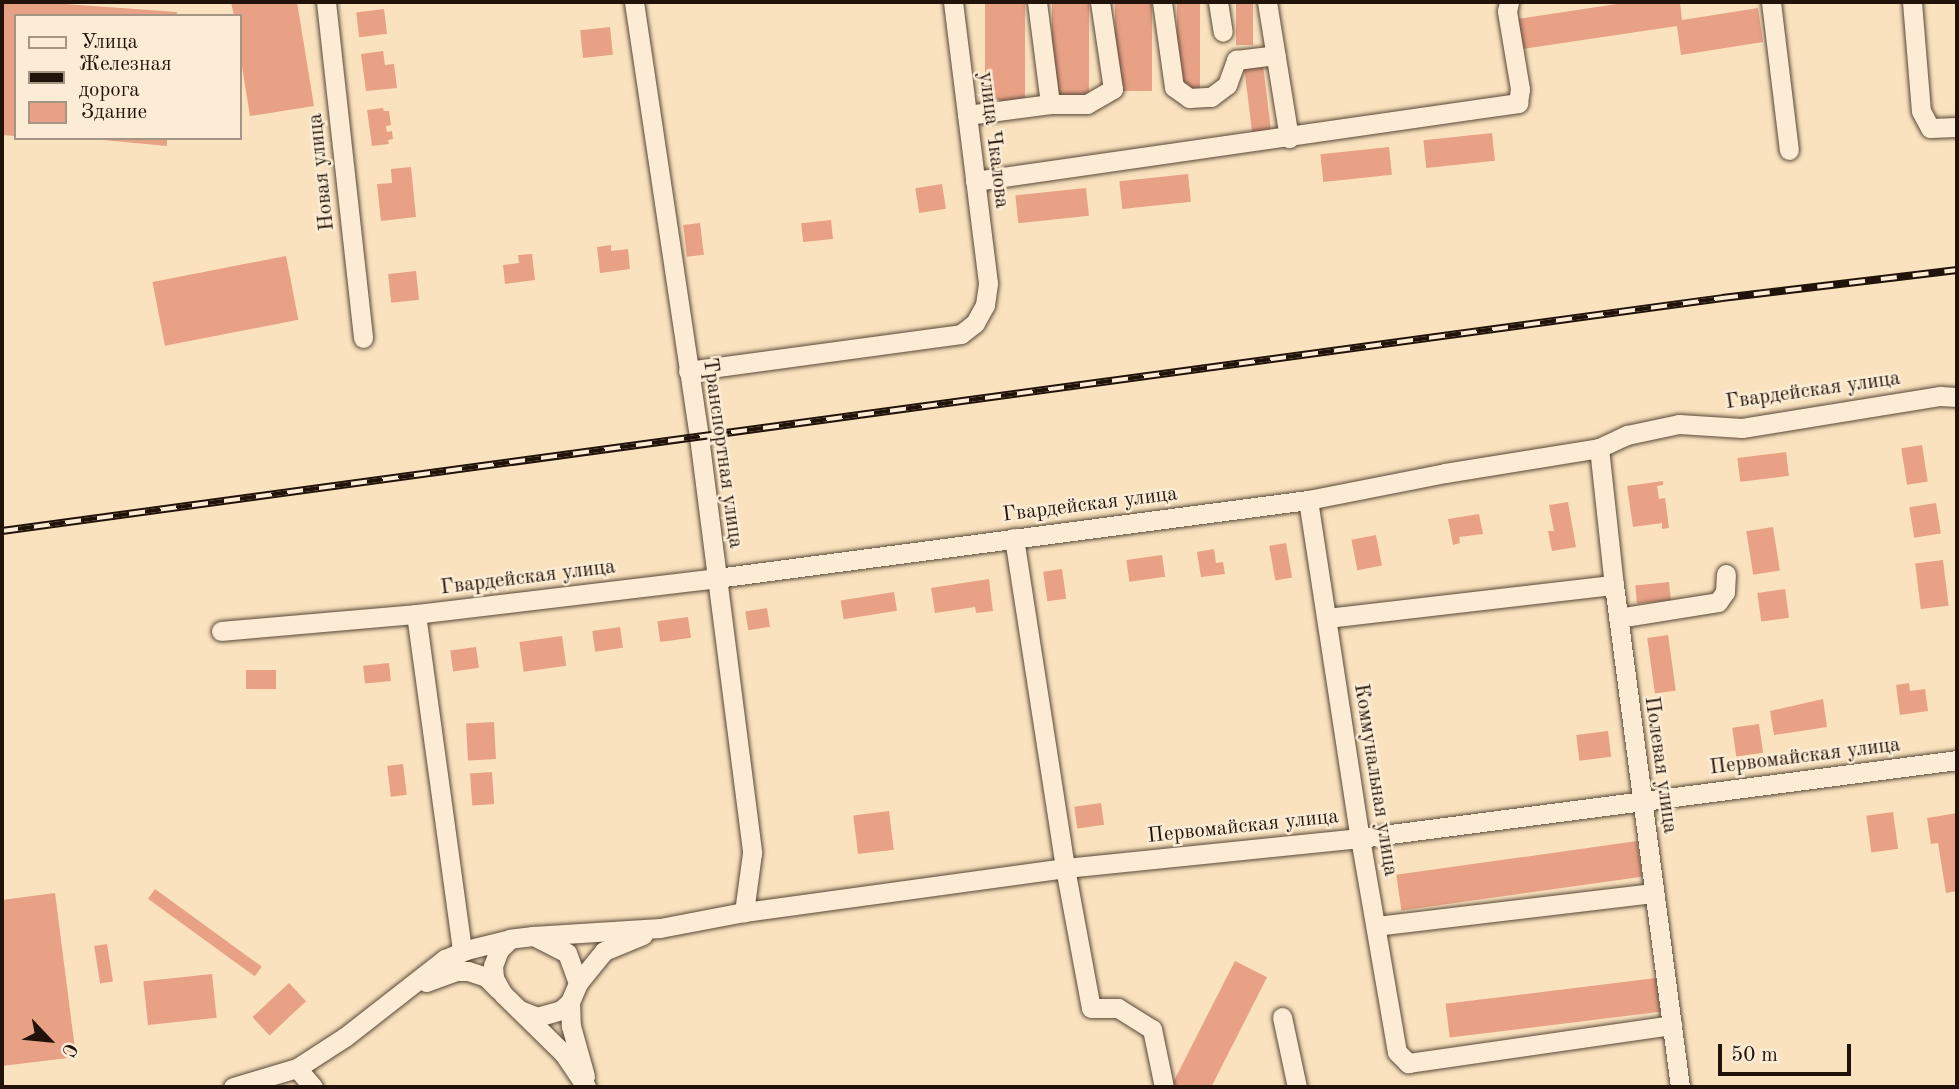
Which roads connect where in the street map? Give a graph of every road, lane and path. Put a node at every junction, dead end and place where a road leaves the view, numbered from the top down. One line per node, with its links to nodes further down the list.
1 (326, 2): 20 (street, Новая улица)
2 (634, 2): 21 (street, Транспортная улица)
3 (953, 2): 15 (street, улица Чкалова)
4 (1037, 2): 14 (street)
5 (1100, 2): 14 (street)
6 (1162, 2): 13 (street)
7 (1218, 2): 12 (street)
8 (1267, 2): 13 (street)
9 (1509, 2): 17 (street)
10 (1771, 2): 18 (street)
11 (1912, 2): 16 (street)
12 (1223, 32)
13 (1276, 55): 17 (street)
14 (1050, 104): 15 (street)
15 (967, 115): 19 (street, улица Чкалова)
16 (1957, 127)
17 (1289, 138): 19 (street)
18 (1789, 150)
19 (975, 181): 21 (street, улица Чкалова)
20 (363, 338)
21 (688, 371): 27 (street, Транспортная улица)
22 (1957, 397): 23 (street, Гвардейская улица)
23 (1599, 449): 24 (street, Гвардейская улица); 28 (street, Полевая улица)
24 (1308, 500): 25 (street, Гвардейская улица); 30 (street, Коммунальная улица)
25 (1014, 538): 27 (street, Гвардейская улица); 36 (street)
26 (1726, 574): 31 (street)
27 (717, 578): 29 (street, Гвардейская улица); 38 (street, Транспортная улица)
28 (1614, 585): 30 (street); 31 (street, Полевая улица)
29 (416, 614): 32 (street, Гвардейская улица); 43 (street)
30 (1328, 618): 35 (street, Коммунальная улица)
31 (1618, 618): 34 (street, Полевая улица)
32 (221, 631)
33 (1957, 760): 34 (street, Первомайская улица)
34 (1642, 801): 35 (street, Первомайская улица); 37 (street, Полевая улица)
35 (1360, 838): 36 (street, Первомайская улица); 39 (street, Коммунальная улица)
36 (1065, 868): 38 (street, Первомайская улица); 55 (street)
37 (1654, 893): 39 (street); 50 (street, Полевая улица)
38 (744, 912): 40 (street, Первомайская улица)
39 (1376, 926): 50 (street, Коммунальная улица)
40 (660, 928): 41 (street, Первомайская улица); 44 (street)
41 (533, 936): 42 (street); 44 (street)
42 (510, 939): 43 (street); 45 (street)
43 (462, 952): 46 (street)
44 (578, 983): 47 (street)
45 (503, 994): 46 (street); 48 (street)
46 (391, 1001): 51 (street)
47 (570, 1002): 48 (street); 54 (street)
48 (520, 1010): 54 (street)
49 (1282, 1017): 56 (street)
50 (1672, 1025): 57 (street, Полевая улица)
51 (297, 1068): 52 (street); 53 (street)
52 (233, 1087)
53 (313, 1087)
54 (587, 1087)
55 (1164, 1087)
56 (1297, 1087)
57 (1680, 1087)

